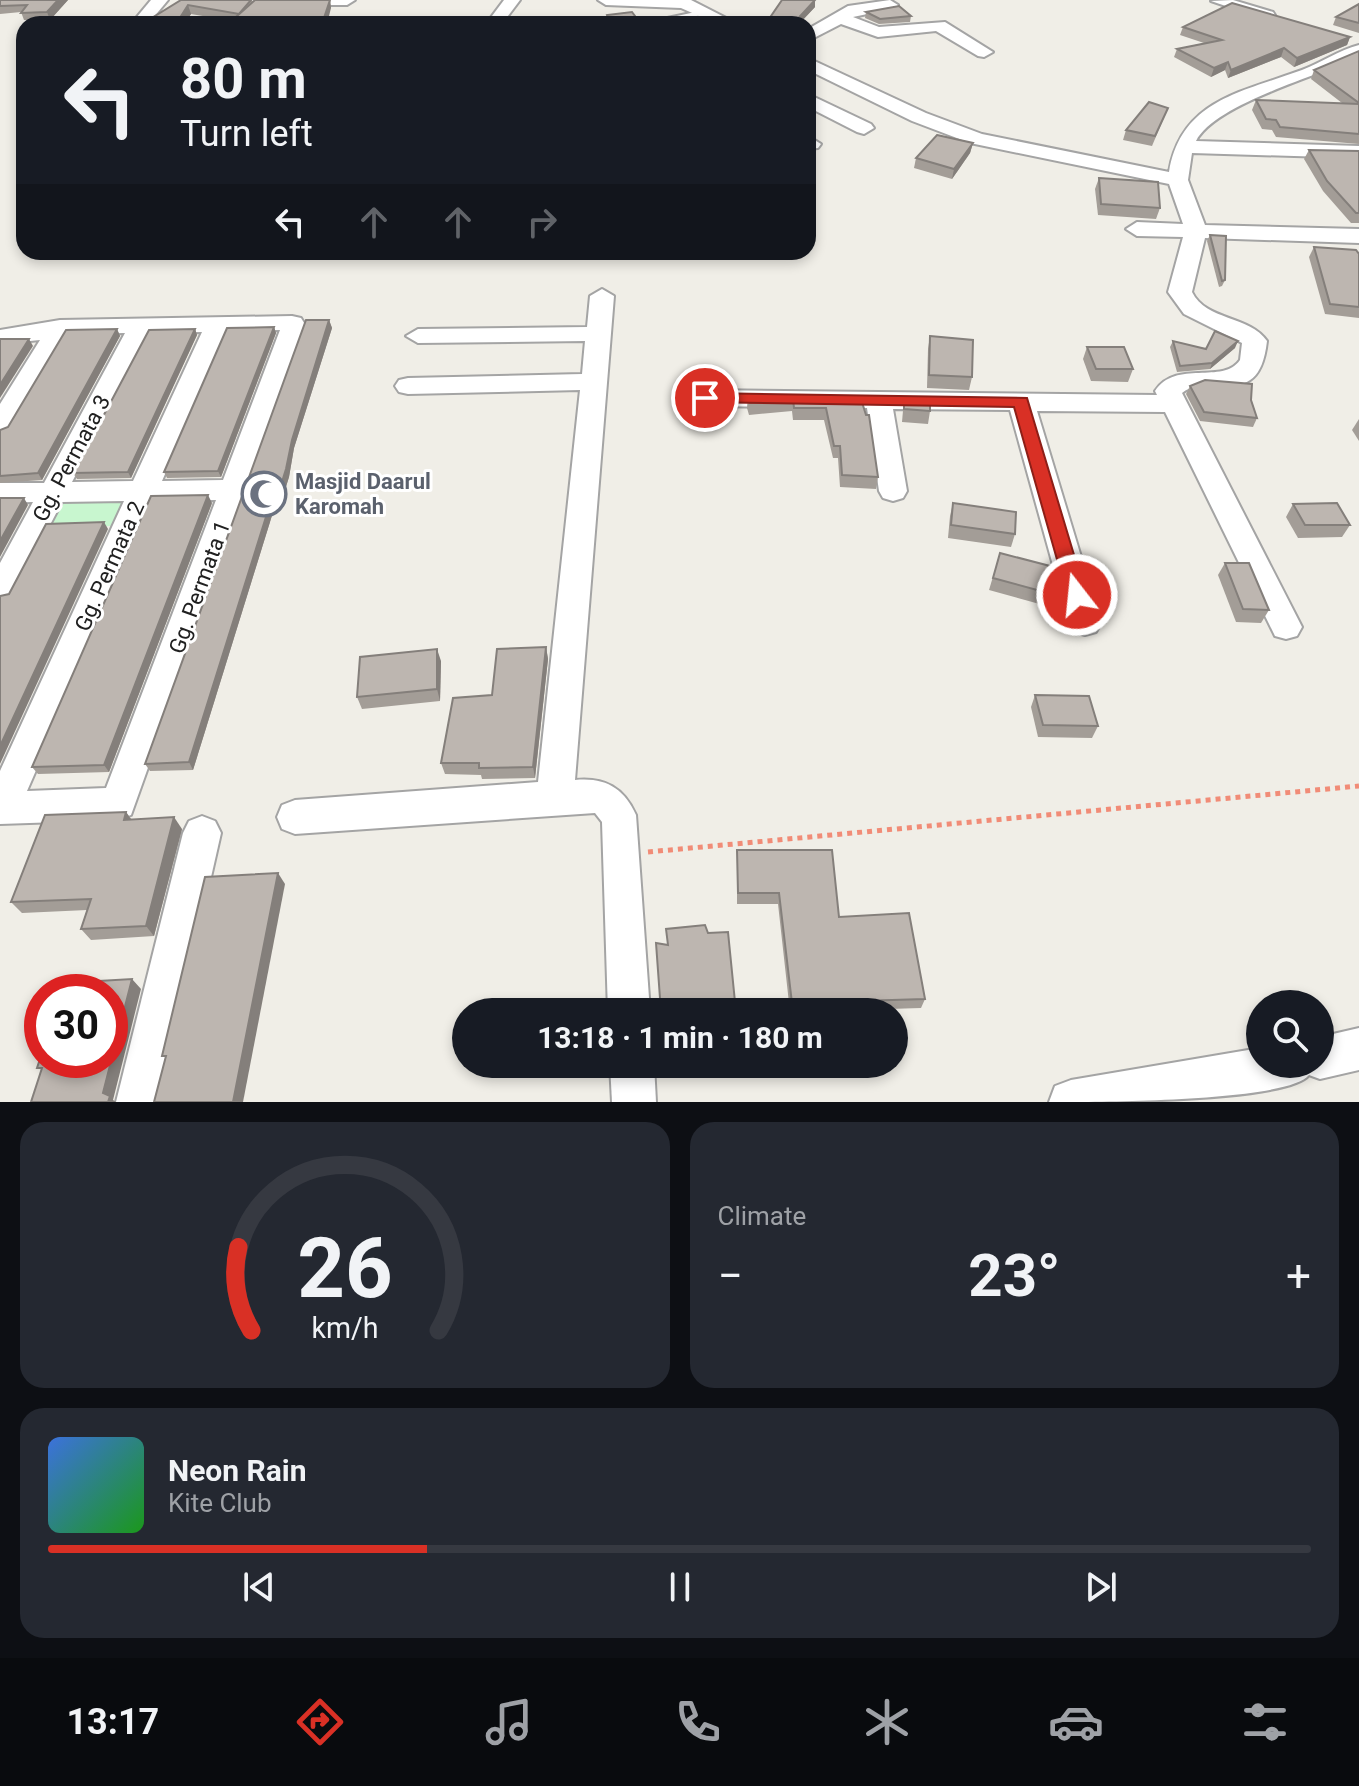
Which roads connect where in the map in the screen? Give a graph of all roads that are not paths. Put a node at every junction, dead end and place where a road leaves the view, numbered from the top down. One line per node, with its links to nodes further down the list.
1 (160, 0): 10 (street)
2 (257, 0): 6 (street)
3 (347, 0): 6 (street)
4 (606, 0): 9 (street)
5 (1219, 1): 14 (street)
6 (281, 5)
7 (890, 5): 13 (street)
8 (825, 6): 13 (street)
9 (705, 12): 11 (lane); 12 (street)
10 (146, 16)
11 (684, 16)
12 (713, 16)
13 (840, 18): 15 (street); 17 (street)
14 (1278, 18)
15 (816, 32)
16 (1355, 43): 23 (street)
17 (984, 52)
18 (816, 67): 19 (street)
19 (854, 85): 20 (street); 25 (street)
20 (816, 101)
21 (816, 106): 22 (street)
22 (864, 128)
23 (1183, 147): 24 (street); 25 (street)
24 (1359, 152)
25 (1178, 180): 27 (street)
26 (1137, 229): 27 (street)
27 (1196, 230): 28 (street); 41 (street)
28 (1359, 236)
29 (602, 296): 33 (street)
30 (218, 324): 31 (street); 43 (street, Gg. Permata 1); 44 (street, Gg. Permata 2)
31 (141, 326): 32 (street); 46 (street, Gg. Permata 3)
32 (60, 327): 35 (street); 42 (street)
33 (599, 334): 34 (street); 36 (street)
34 (418, 336)
35 (0, 337)
36 (594, 382): 37 (street); 51 (street)
37 (408, 386)
38 (705, 398): 39 (street)
39 (879, 402): 40 (street); 45 (street)
40 (1021, 402): 41 (street); 49 (street)
41 (1171, 404): 50 (street)
42 (0, 426)
43 (235, 490): 44 (street); 52 (street, Gg. Permata 1)
44 (143, 491): 46 (street); 52 (street, Gg. Permata 2)
45 (893, 491)
46 (53, 492): 47 (street); 48 (street, Gg. Permata 3)
47 (0, 493)
48 (0, 591)
49 (1085, 623)
50 (1286, 627)
51 (555, 797): 53 (street); 55 (street)
52 (0, 808)
53 (295, 817)
54 (202, 833): 60 (street)
55 (628, 998)
56 (1359, 1049): 57 (street)
57 (1334, 1055)
58 (1246, 1072): 62 (street)
59 (633, 1078): 61 (street)
60 (138, 1102)
61 (634, 1102)
62 (1071, 1102)

